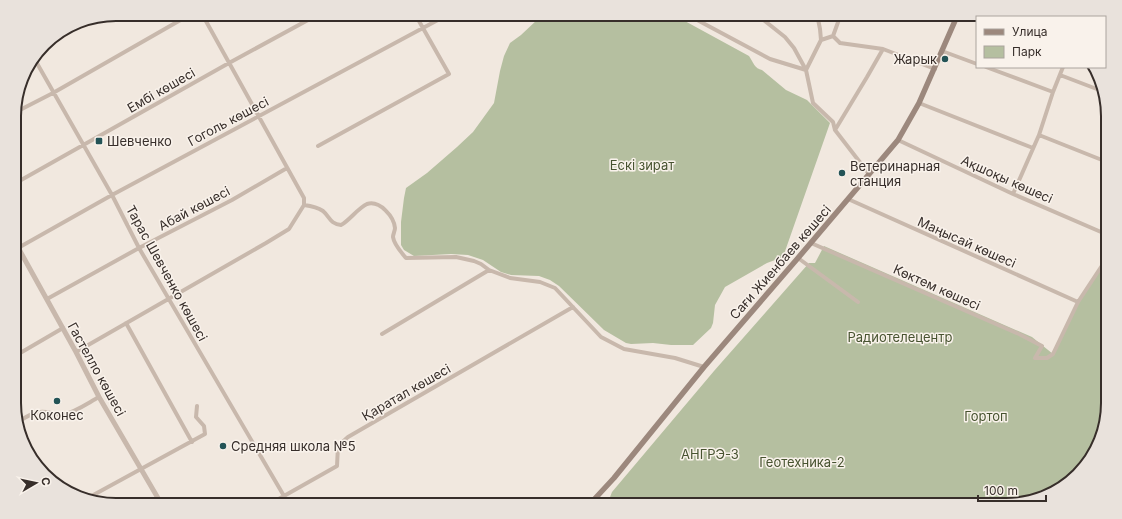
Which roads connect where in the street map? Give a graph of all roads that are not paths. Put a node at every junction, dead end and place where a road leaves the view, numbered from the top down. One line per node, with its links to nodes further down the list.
1 (179, 21): 26 (street)
2 (206, 21): 17 (street)
3 (306, 21): 17 (street, Ембі көшесі)
4 (419, 21): 11 (street)
5 (436, 21): 11 (street, Гоголь көшесі)
6 (699, 21): 22 (street)
7 (765, 21): 22 (street)
8 (818, 21): 13 (street)
9 (838, 21): 12 (street)
10 (955, 21): 15 (main road, Сағи Жиенбаев көшесі)
11 (423, 28): 29 (street, Гоголь көшесі); 34 (street)
12 (833, 36): 13 (street); 14 (street)
13 (821, 40): 22 (street)
14 (883, 49): 21 (street); 30 (street)
15 (942, 51): 18 (street); 21 (main road, Сағи Жиенбаев көшесі)
16 (37, 63): 26 (street, Тарас Шевченко көшесі)
17 (229, 63): 29 (street); 33 (street, Ембі көшесі)
18 (976, 64)
19 (989, 68): 25 (street)
20 (1063, 68): 23 (street)
21 (935, 69): 27 (main road, Сағи Жиенбаев көшесі)
22 (806, 70): 30 (street)
23 (1060, 75): 24 (street); 25 (street)
24 (1097, 89)
25 (1053, 92): 31 (street)
26 (53, 93): 28 (street); 33 (street, Тарас Шевченко көшесі)
27 (919, 103): 32 (main road, Сағи Жиенбаев көшесі); 35 (street)
28 (21, 109)
29 (259, 115): 37 (street); 41 (street, Гоголь көшесі)
30 (835, 130): 38 (street)
31 (1039, 134): 35 (street); 36 (street)
32 (898, 140): 38 (main road, Сағи Жиенбаев көшесі); 40 (street, Ақшоқы көшесі)
33 (84, 146): 39 (street, Ембі көшесі); 41 (street, Тарас Шевченко көшесі)
34 (318, 146)
35 (1033, 148): 40 (street)
36 (1101, 160)
37 (287, 168): 43 (street); 47 (street, Абай көшесі)
38 (869, 174): 42 (main road, Сағи Жиенбаев көшесі)
39 (21, 180)
40 (1013, 194): 44 (street, Ақшоқы көшесі)
41 (112, 195): 46 (street, Гоголь көшесі); 47 (street, Тарас Шевченко көшесі)
42 (848, 199): 45 (main road, Сағи Жиенбаев көшесі); 55 (street, Маңысай көшесі)
43 (304, 205): 51 (street); 52 (street)
44 (1101, 232)
45 (811, 243): 49 (main road, Сағи Жиенбаев көшесі); 55 (street, Көктем көшесі)
46 (21, 246)
47 (139, 248): 52 (street, Тарас Шевченко көшесі); 53 (street, Абай көшесі)
48 (21, 253): 53 (street, Гастелло көшесі)
49 (798, 258): 54 (street); 62 (main road, Сағи Жиенбаев көшесі)
50 (1101, 269): 55 (street)
51 (489, 270): 56 (street); 59 (street)
52 (169, 298): 57 (street); 69 (street, Тарас Шевченко көшесі)
53 (47, 300): 58 (street, Гастелло көшесі)
54 (858, 302)
55 (1078, 302)
56 (573, 307): 62 (street); 69 (street, Қаратал көшесі)
57 (126, 323): 61 (street); 66 (street)
58 (63, 328): 60 (street); 61 (street, Гастелло көшесі)
59 (382, 334)
60 (21, 352)
61 (76, 352): 63 (street, Гастелло көшесі)
62 (704, 367): 72 (main road, Сағи Жиенбаев көшесі)
63 (99, 397): 65 (street); 67 (street, Гастелло көшесі)
64 (197, 406): 66 (street)
65 (23, 419)
66 (192, 442): 67 (street)
67 (142, 469): 68 (street); 70 (street, Гастелло көшесі)
68 (94, 495)
69 (284, 496): 71 (street, Қаратал көшесі)
70 (158, 498)
71 (280, 498)
72 (595, 498)

